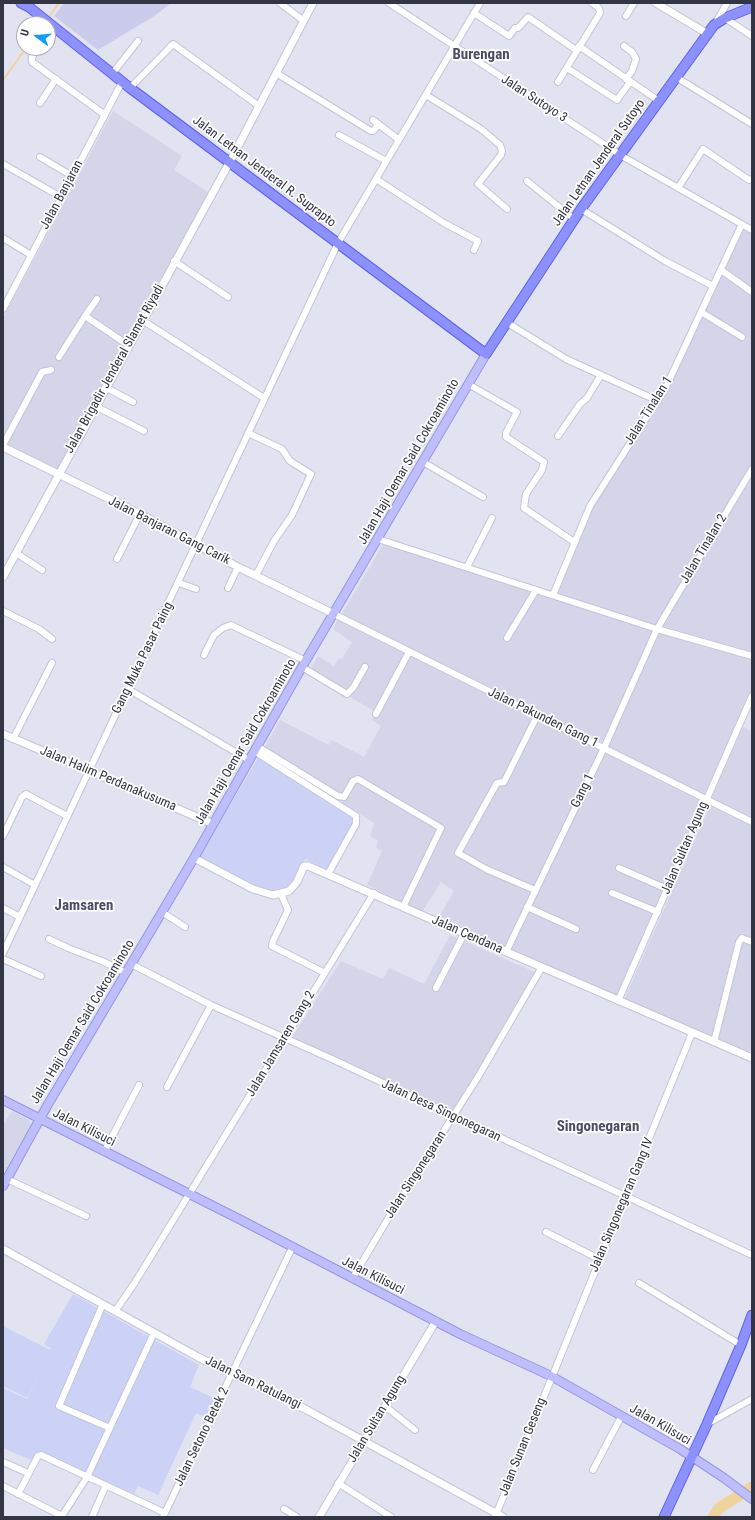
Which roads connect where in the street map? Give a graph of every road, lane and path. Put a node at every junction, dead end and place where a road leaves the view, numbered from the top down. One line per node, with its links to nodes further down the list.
1 (280, 3): 15 (street)
2 (313, 3): 15 (street, Jalan Brigadir Jenderal Slamet Riyadi)
3 (389, 3): 21 (street, Jalan Sutoyo 3)
4 (480, 3): 11 (street, Gang Muka Pasar Paing)
5 (592, 3): 23 (street)
6 (634, 3): 13 (street)
7 (656, 3): 18 (street)
8 (727, 3): 16 (street)
9 (26, 4): 12 (main road, Jalan Letnan Jenderal R. Suprapto)
10 (752, 7): 14 (main road, Jalan Letnan Jenderal Sutoyo)
11 (474, 13): 21 (street, Gang Muka Pasar Paing); 23 (street)
12 (41, 16)
13 (626, 16)
14 (725, 18): 16 (main road, Jalan Letnan Jenderal Sutoyo); 19 (street)
15 (304, 21): 26 (street, Jalan Brigadir Jenderal Slamet Riyadi)
16 (714, 25): 18 (main road, Jalan Letnan Jenderal Sutoyo)
17 (56, 28): 27 (main road, Jalan Letnan Jenderal R. Suprapto)
18 (708, 34): 28 (main road, Jalan Letnan Jenderal Sutoyo)
19 (752, 36)
20 (138, 41): 27 (street)
21 (454, 45): 34 (street, Gang Muka Pasar Paing); 42 (street, Jalan Sutoyo 3)
22 (624, 46): 30 (street)
23 (577, 48): 25 (street); 30 (street)
24 (33, 56): 29 (street)
25 (567, 68): 30 (street); 32 (street)
26 (276, 73): 37 (street, Jalan Brigadir Jenderal Slamet Riyadi); 41 (street)
27 (112, 74): 31 (main road, Jalan Letnan Jenderal R. Suprapto)
28 (676, 77): 35 (main road, Jalan Letnan Jenderal Sutoyo); 39 (street)
29 (56, 79): 36 (street); 38 (street)
30 (628, 80): 35 (street)
31 (122, 82): 33 (main road, Jalan Letnan Jenderal R. Suprapto); 38 (street, Jalan Banjaran)
32 (558, 82)
33 (130, 88): 37 (street); 45 (main road, Jalan Letnan Jenderal R. Suprapto)
34 (426, 95): 41 (street, Gang Muka Pasar Paing); 54 (street)
35 (659, 101): 42 (main road, Jalan Letnan Jenderal Sutoyo)
36 (40, 103)
37 (259, 106): 45 (street, Jalan Brigadir Jenderal Slamet Riyadi)
38 (105, 115): 47 (street, Jalan Banjaran)
39 (752, 124)
40 (339, 135): 44 (street)
41 (399, 140): 44 (street, Gang Muka Pasar Paing)
42 (620, 154): 51 (street, Jalan Sutoyo 3); 53 (main road, Jalan Letnan Jenderal Sutoyo)
43 (40, 157): 47 (street)
44 (386, 161): 48 (street, Gang Muka Pasar Paing)
45 (229, 162): 59 (main road, Jalan Letnan Jenderal R. Suprapto); 62 (street, Jalan Brigadir Jenderal Slamet Riyadi)
46 (3, 164): 52 (street)
47 (72, 176): 52 (street, Jalan Banjaran)
48 (376, 179): 59 (street, Gang Muka Pasar Paing); 60 (street)
49 (752, 179): 51 (street)
50 (527, 181): 55 (street)
51 (678, 188): 56 (street, Jalan Sutoyo 3)
52 (61, 197): 61 (street, Jalan Banjaran)
53 (581, 208): 55 (main road, Jalan Letnan Jenderal Sutoyo); 64 (street)
54 (507, 209)
55 (574, 219): 73 (main road, Jalan Letnan Jenderal Sutoyo)
56 (742, 224): 57 (street, Jalan Sutoyo 3); 63 (street, Jalan Tinalan 1)
57 (752, 230)
58 (3, 238): 61 (street)
59 (338, 243): 76 (main road, Jalan Letnan Jenderal R. Suprapto); 82 (street, Gang Muka Pasar Paing)
60 (474, 250)
61 (31, 255): 67 (street, Jalan Banjaran)
62 (174, 261): 66 (street); 72 (street, Jalan Brigadir Jenderal Slamet Riyadi)
63 (721, 270): 64 (street, Jalan Tinalan 1); 65 (street)
64 (713, 286): 70 (street, Jalan Tinalan 1)
65 (752, 292)
66 (228, 297)
67 (5, 299): 69 (street, Jalan Banjaran)
68 (97, 299): 71 (street)
69 (3, 309)
70 (702, 312): 74 (street); 83 (street, Jalan Tinalan 1)
71 (85, 316): 75 (street); 77 (street)
72 (142, 320): 75 (street, Jalan Brigadir Jenderal Slamet Riyadi); 82 (street)
73 (506, 322): 76 (main road, Jalan Letnan Jenderal Sutoyo); 79 (street)
74 (742, 337)
75 (128, 345): 81 (street, Jalan Brigadir Jenderal Slamet Riyadi)
76 (486, 354): 80 (main road, Jalan Haji Oemar Said Cokroaminoto)
77 (59, 357)
78 (51, 370): 89 (street)
79 (601, 375): 83 (street); 88 (street)
80 (470, 380): 90 (main road, Jalan Haji Oemar Said Cokroaminoto); 97 (street)
81 (105, 387): 84 (street); 85 (street, Jalan Brigadir Jenderal Slamet Riyadi)
82 (264, 398): 87 (street, Gang Muka Pasar Paing)
83 (658, 401): 97 (street, Jalan Tinalan 1)
84 (132, 402)
85 (95, 406): 86 (street); 92 (street, Jalan Brigadir Jenderal Slamet Riyadi)
86 (144, 431)
87 (248, 433): 98 (street, Gang Muka Pasar Paing); 104 (street)
88 (558, 436)
89 (3, 446): 92 (street, Jalan Banjaran Gang Carik)
90 (423, 462): 93 (street); 96 (main road, Jalan Haji Oemar Said Cokroaminoto)
91 (752, 469): 113 (street, Jalan Tinalan 2)
92 (58, 475): 94 (street, Jalan Banjaran Gang Carik); 99 (street, Jalan Brigadir Jenderal Slamet Riyadi)
93 (483, 497)
94 (140, 514): 98 (street, Jalan Banjaran Gang Carik); 100 (street)
95 (492, 518): 102 (street)
96 (378, 539): 102 (street); 112 (main road, Jalan Haji Oemar Said Cokroaminoto)
97 (574, 542): 110 (street, Jalan Tinalan 1)
98 (197, 544): 101 (street, Jalan Banjaran Gang Carik); 106 (street, Gang Muka Pasar Paing)
99 (16, 553): 103 (street); 105 (street, Jalan Brigadir Jenderal Slamet Riyadi)
100 (117, 559)
101 (238, 567): 104 (street, Jalan Banjaran Gang Carik); 107 (street)
102 (467, 568): 109 (street)
103 (42, 570)
104 (256, 575): 112 (street, Jalan Banjaran Gang Carik)
105 (3, 577)
106 (179, 583): 108 (street); 122 (street, Gang Muka Pasar Paing)
107 (228, 588)
108 (196, 589)
109 (536, 590): 110 (street); 114 (street)
110 (553, 595): 113 (street)
111 (3, 611): 115 (street)
112 (334, 614): 116 (street, Jalan Pakunden Gang 1); 120 (main road, Jalan Haji Oemar Said Cokroaminoto)
113 (657, 629): 118 (street); 129 (street, Gang 1)
114 (507, 638)
115 (52, 639)
116 (409, 652): 124 (street); 125 (street, Jalan Pakunden Gang 1)
117 (204, 655): 120 (street)
118 (752, 656)
119 (52, 664): 127 (street)
120 (304, 664): 121 (street); 128 (main road, Jalan Haji Oemar Said Cokroaminoto)
121 (365, 667)
122 (128, 689): 130 (street); 131 (street, Gang Muka Pasar Paing)
123 (752, 696): 132 (street, Jalan Sultan Agung)
124 (376, 714)
125 (537, 716): 129 (street, Jalan Pakunden Gang 1); 143 (street)
126 (3, 734): 127 (street, Jalan Halim Perdanakusuma)
127 (13, 739): 131 (street, Jalan Halim Perdanakusuma)
128 (256, 748): 130 (main road, Jalan Haji Oemar Said Cokroaminoto); 140 (street); 147 (street)
129 (604, 748): 132 (street, Jalan Pakunden Gang 1); 143 (street, Gang 1)
130 (249, 760): 135 (main road, Jalan Haji Oemar Said Cokroaminoto)
131 (88, 771): 133 (street, Gang Muka Pasar Paing); 135 (street, Jalan Halim Perdanakusuma)
132 (706, 798): 134 (street, Jalan Pakunden Gang 1); 142 (street, Jalan Sultan Agung)
133 (67, 816): 136 (street); 141 (street, Gang Muka Pasar Paing)
134 (752, 822)
135 (213, 824): 137 (main road, Jalan Haji Oemar Said Cokroaminoto)
136 (3, 836)
137 (194, 858): 146 (street); 150 (main road, Jalan Haji Oemar Said Cokroaminoto)
138 (3, 867): 141 (street)
139 (619, 868): 142 (street)
140 (328, 874): 144 (street, Jalan Cendana); 146 (street, Jalan Cendana)
141 (35, 885): 152 (street, Gang Muka Pasar Paing)
142 (667, 888): 151 (street, Jalan Sultan Agung)
143 (535, 890): 148 (street, Gang 1)
144 (374, 893): 147 (street, Jalan Cendana); 163 (street, Jalan Jamsaren Gang 2)
145 (612, 893): 151 (street)
146 (281, 894): 163 (street)
147 (403, 907): 155 (street, Jalan Cendana)
148 (527, 907): 154 (street); 159 (street, Gang 1)
149 (3, 908): 152 (street)
150 (162, 912): 153 (street); 161 (main road, Jalan Haji Oemar Said Cokroaminoto)
151 (658, 912): 167 (street, Jalan Sultan Agung)
152 (20, 917): 158 (street, Gang Muka Pasar Paing)
153 (186, 927)
154 (576, 929)
155 (464, 934): 159 (street, Jalan Cendana); 166 (street)
156 (49, 939): 164 (street)
157 (752, 942): 171 (street)
158 (4, 949)
159 (506, 952): 162 (street, Jalan Cendana)
160 (3, 959): 165 (street)
161 (131, 964): 164 (main road, Jalan Haji Oemar Said Cokroaminoto); 168 (street, Jalan Desa Singonegaran)
162 (542, 967): 167 (street, Jalan Cendana); 176 (street, Jalan Singonegaran)
163 (325, 972): 170 (street, Jalan Jamsaren Gang 2)
164 (126, 973): 177 (main road, Jalan Haji Oemar Said Cokroaminoto)
165 (41, 976)
166 (436, 988)
167 (618, 1001): 169 (street, Jalan Cendana)
168 (211, 1006): 170 (street, Jalan Desa Singonegaran); 174 (street)
169 (692, 1033): 171 (street, Jalan Cendana); 181 (street, Jalan Singonegaran Gang IV)
170 (285, 1038): 176 (street, Jalan Desa Singonegaran); 180 (street, Jalan Jamsaren Gang 2)
171 (714, 1042): 172 (street, Jalan Cendana)
172 (752, 1058)
173 (139, 1085): 178 (street)
174 (167, 1087)
175 (3, 1100): 177 (main road, Jalan Kilisuci)
176 (453, 1117): 181 (street, Jalan Desa Singonegaran); 188 (street, Jalan Singonegaran)
177 (40, 1119): 178 (main road, Jalan Kilisuci); 179 (main road, Jalan Haji Oemar Said Cokroaminoto)
178 (104, 1152): 180 (main road, Jalan Kilisuci)
179 (5, 1183): 182 (street)
180 (189, 1195): 184 (main road, Jalan Kilisuci); 191 (street, Jalan Jamsaren Gang 2)
181 (626, 1196): 186 (street, Jalan Desa Singonegaran); 187 (street, Jalan Singonegaran Gang IV)
182 (86, 1216)
183 (546, 1232): 187 (street)
184 (292, 1248): 188 (main road, Jalan Kilisuci); 196 (street, Jalan Setono Betek 2)
185 (3, 1249): 190 (street, Jalan Sam Ratulangi)
186 (752, 1255)
187 (599, 1259): 197 (street, Jalan Singonegaran Gang IV)
188 (352, 1279): 193 (main road, Jalan Kilisuci)
189 (639, 1283): 195 (street)
190 (103, 1304): 191 (street, Jalan Sam Ratulangi); 202 (street)
191 (116, 1310): 194 (street, Jalan Sam Ratulangi)
192 (752, 1314): 195 (main road)
193 (436, 1321): 197 (main road, Jalan Kilisuci); 199 (street, Jalan Sultan Agung)
194 (154, 1332): 196 (street, Jalan Sam Ratulangi); 202 (street)
195 (741, 1345): 201 (main road)
196 (232, 1374): 204 (street, Jalan Sam Ratulangi); 216 (street, Jalan Setono Betek 2)
197 (551, 1376): 200 (main road, Jalan Kilisuci); 217 (street, Jalan Sunan Geseng)
198 (752, 1399): 201 (street)
199 (385, 1406): 203 (street); 204 (street, Jalan Sultan Agung)
200 (621, 1417): 205 (main road, Jalan Kilisuci); 207 (street)
201 (707, 1424): 205 (main road)
202 (110, 1428): 209 (street)
203 (415, 1430)
204 (364, 1442): 210 (street, Jalan Sultan Agung); 217 (street, Jalan Sam Ratulangi)
205 (692, 1458): 214 (main road, Jalan Kilisuci); 222 (main road)
206 (3, 1462): 208 (street)
207 (593, 1470)
208 (28, 1473): 209 (street); 213 (street)
209 (88, 1477): 211 (street); 213 (street)
210 (338, 1483): 220 (street, Jalan Sultan Agung); 221 (street)
211 (106, 1485): 216 (street); 218 (street)
212 (3, 1486): 213 (street)
213 (18, 1494)
214 (751, 1498)
215 (284, 1509): 219 (street)
216 (164, 1515)
217 (498, 1516)
218 (92, 1517)
219 (297, 1517)
220 (319, 1517)
221 (391, 1517)
222 (664, 1517)

